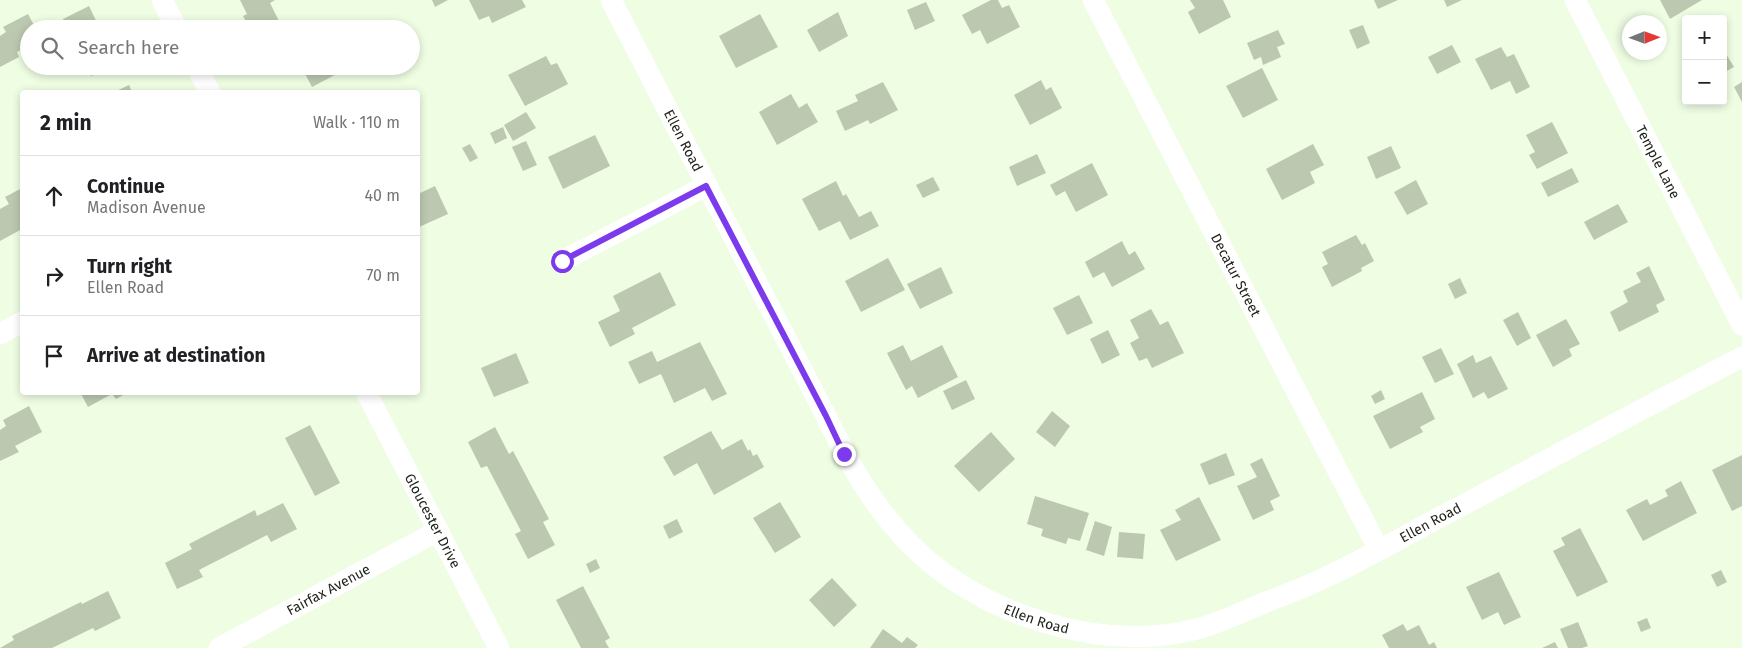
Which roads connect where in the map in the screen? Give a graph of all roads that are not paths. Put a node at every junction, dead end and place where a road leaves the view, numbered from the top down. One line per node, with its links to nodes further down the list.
1 (162, 0): 5 (street)
2 (611, 0): 8 (street, Ellen Road)
3 (1093, 0): 16 (street, Decatur Street)
4 (1575, 0): 11 (street, Temple Lane)
5 (172, 20)
6 (201, 75): 7 (street)
7 (209, 90)
8 (706, 186): 9 (street); 16 (street, Ellen Road)
9 (562, 261)
10 (20, 323): 12 (street)
11 (1742, 325)
12 (0, 334)
13 (1742, 357): 16 (street, Ellen Road)
14 (368, 395): 15 (street, Gloucester Drive)
15 (438, 531): 17 (street, Fairfax Avenue); 18 (street, Gloucester Drive)
16 (1379, 550)
17 (219, 648)
18 (499, 648)

